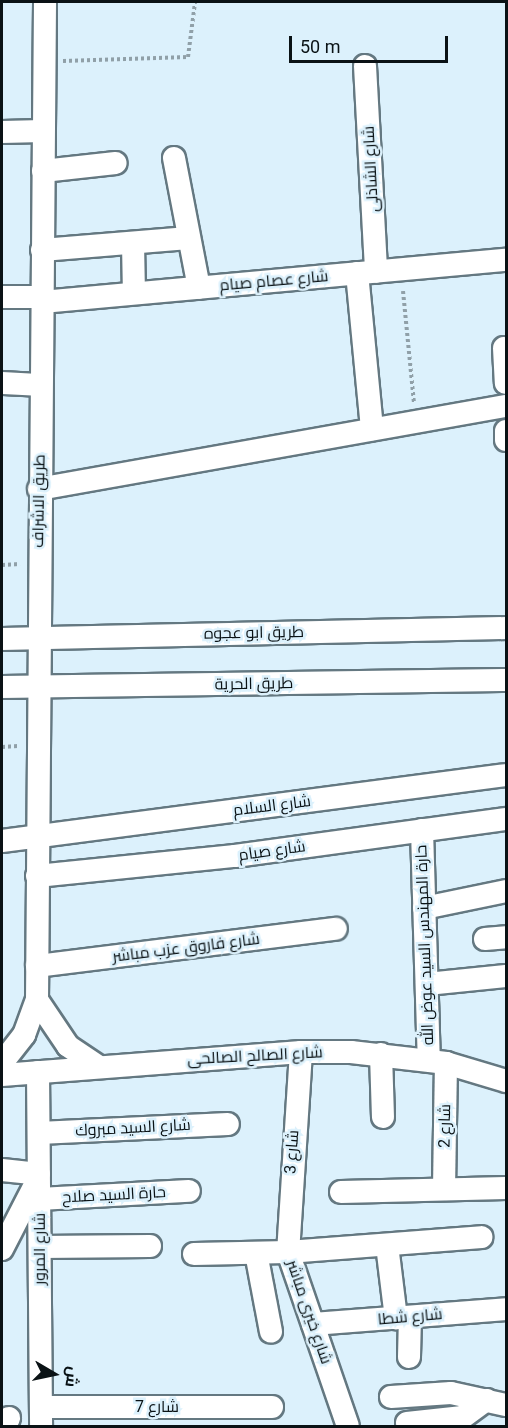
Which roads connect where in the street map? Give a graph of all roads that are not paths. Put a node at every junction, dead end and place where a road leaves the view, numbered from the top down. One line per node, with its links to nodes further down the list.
1 (45, 2): 3 (street, طريق الاشراف)
2 (365, 66): 12 (street, شارع الشاذلى)
3 (44, 131): 4 (street); 7 (street, طريق الاشراف)
4 (2, 132)
5 (174, 158): 8 (street)
6 (116, 163): 7 (street)
7 (43, 171): 10 (street, طريق الاشراف)
8 (189, 238): 9 (street); 13 (street)
9 (132, 243): 10 (street); 14 (street)
10 (42, 250): 16 (street, طريق الاشراف)
11 (507, 260): 12 (street, شارع عصام صيام)
12 (367, 272): 13 (street, شارع عصام صيام); 22 (street, شارع الشاذلى)
13 (199, 288): 14 (street, شارع عصام صيام)
14 (135, 293): 16 (street, شارع عصام صيام)
15 (2, 297): 16 (street, شارع عصام صيام)
16 (42, 299): 20 (street, طريق الاشراف)
17 (504, 348): 19 (street)
18 (2, 383): 20 (street)
19 (507, 383)
20 (41, 384): 25 (street, طريق الاشراف)
21 (507, 406): 22 (street)
22 (372, 429): 25 (street)
23 (507, 431): 24 (street)
24 (507, 440)
25 (39, 489): 27 (street, طريق الاشراف)
26 (507, 628): 27 (street, طريق ابو عجوه)
27 (38, 638): 28 (street, طريق ابو عجوه); 31 (street, طريق الاشراف)
28 (2, 639)
29 (507, 680): 31 (street, طريق الحرية)
30 (2, 687): 31 (street, طريق الحرية)
31 (37, 687): 35 (street, طريق الاشراف)
32 (507, 775): 35 (street, شارع السلام)
33 (507, 819): 34 (street, شارع صيام)
34 (422, 830): 37 (street, شارع صيام); 39 (street, حارة المهندس السيد عوض الله)
35 (37, 837): 36 (street, شارع السلام); 37 (street, طريق الاشراف)
36 (2, 842)
37 (37, 876): 41 (street, طريق الاشراف)
38 (507, 891): 39 (street)
39 (424, 908): 43 (street, حارة المهندس السيد عوض الله)
40 (336, 929): 41 (street, شارع فاروق عزب مباشر)
41 (37, 966): 44 (street, طريق الاشراف)
42 (507, 976): 43 (street)
43 (427, 984): 47 (street, حارة المهندس السيد عوض الله)
44 (37, 1000): 48 (street, طريق الاشراف); 49 (street)
45 (301, 1052): 46 (street, شارع الصالح الصالحى); 49 (street, شارع الصالح الصالحى); 68 (street, شارع 3)
46 (381, 1054): 47 (street, شارع الصالح الصالحى); 53 (street)
47 (438, 1062): 52 (street, شارع الصالح الصالحى); 59 (street, شارع 2)
48 (2, 1063)
49 (98, 1066): 50 (street, شارع الصالح الصالحى)
50 (38, 1071): 51 (street, شارع الصالح الصالحى); 55 (street, شارع المرور)
51 (2, 1075)
52 (507, 1081)
53 (382, 1117)
54 (228, 1124): 55 (street, شارع السيد مبروك)
55 (39, 1133): 57 (street, شارع المرور)
56 (2, 1170): 57 (street)
57 (39, 1175): 62 (street, شارع المرور); 67 (street)
58 (507, 1188): 59 (street)
59 (444, 1189): 61 (street)
60 (189, 1191): 62 (street, حارة السيد صلاح)
61 (341, 1192)
62 (39, 1199): 66 (street, شارع المرور)
63 (481, 1237): 64 (street)
64 (387, 1245): 68 (street); 72 (street)
65 (150, 1246): 66 (street)
66 (40, 1247): 79 (street, شارع المرور)
67 (2, 1249)
68 (288, 1252): 69 (street, شارع خيرى مباشر); 73 (street, شارع خيرى مباشر)
69 (256, 1253): 70 (street, شارع خيرى مباشر); 74 (street)
70 (194, 1254)
71 (507, 1309): 72 (street, شارع شطا)
72 (403, 1318): 73 (street, شارع شطا); 75 (street)
73 (313, 1324): 81 (street, شارع خيرى مباشر)
74 (271, 1332)
75 (409, 1357)
76 (391, 1398): 77 (street)
77 (496, 1402): 80 (street)
78 (272, 1407): 79 (street, شارع 7)
79 (41, 1417)
80 (407, 1424)
81 (348, 1426)

